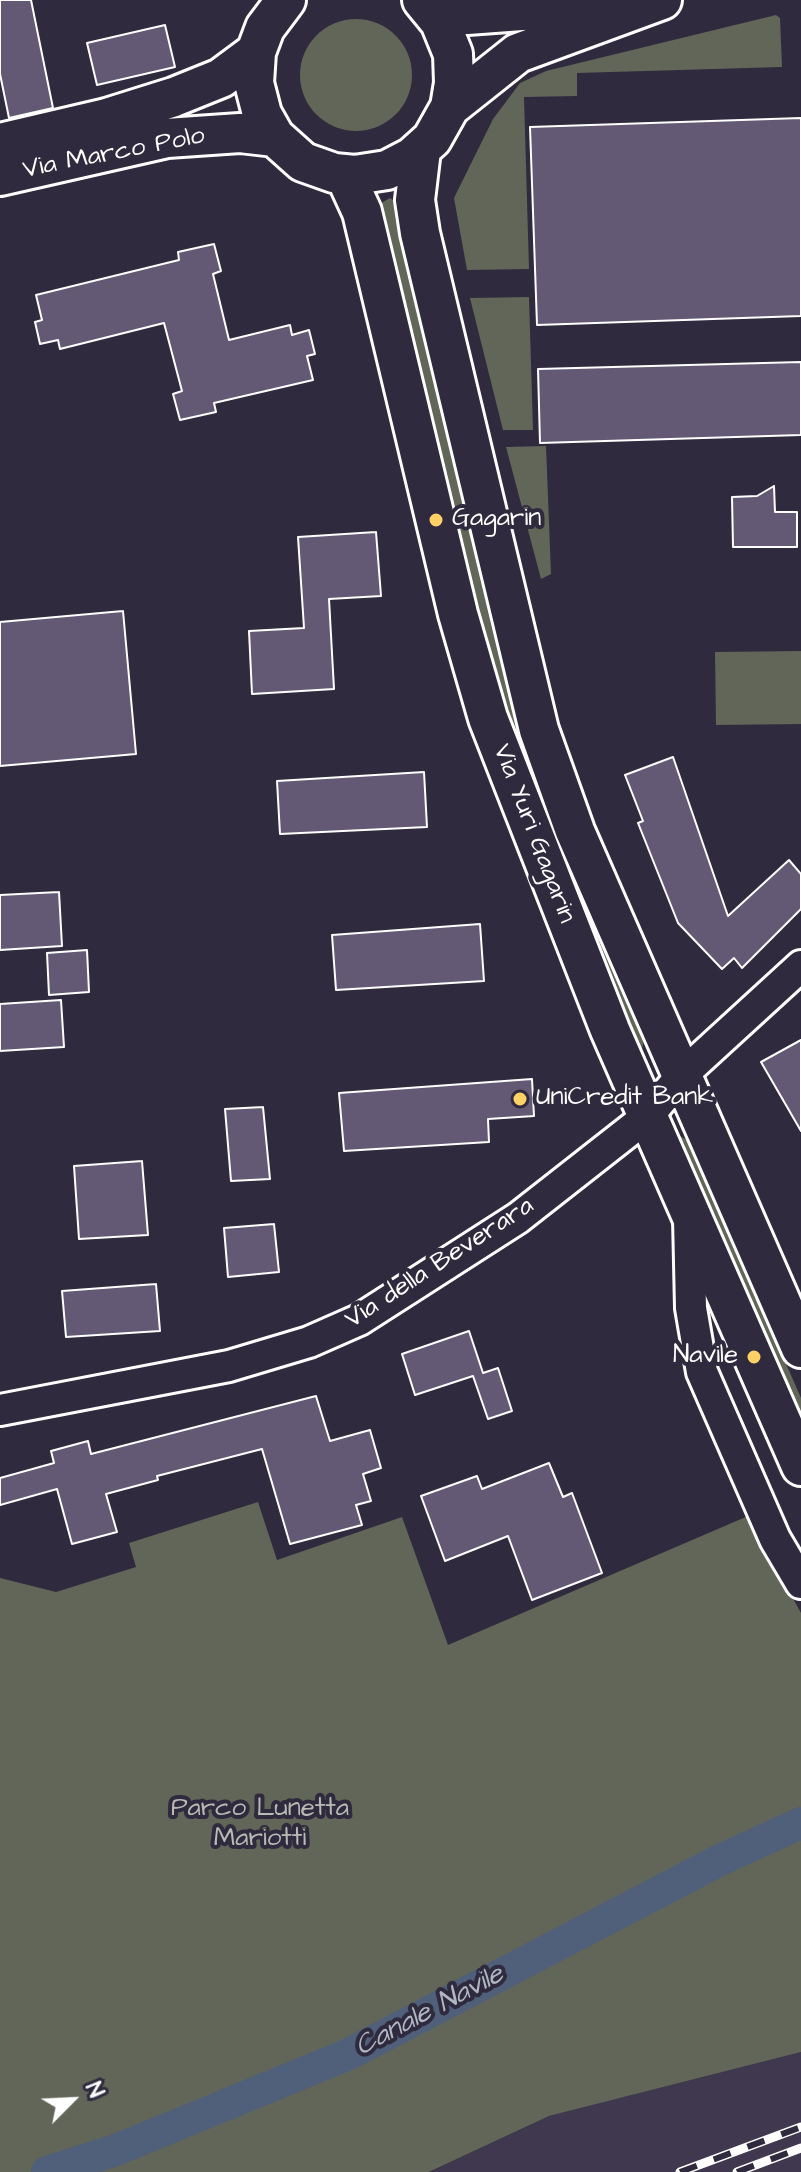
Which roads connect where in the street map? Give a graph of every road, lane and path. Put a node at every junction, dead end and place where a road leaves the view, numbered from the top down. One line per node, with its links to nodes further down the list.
1 (286, 0): 4 (main road)
2 (659, 1): 3 (main road); 5 (main road)
3 (426, 5): 5 (main road)
4 (256, 52): 6 (main road); 7 (main road, Via Marco Polo)
5 (450, 107): 8 (main road)
6 (275, 137): 9 (main road); 10 (main road, Via Marco Polo)
7 (0, 143)
8 (421, 150): 9 (main road); 12 (main road, Via Yuri Gagarin)
9 (345, 175): 13 (main road, Via Yuri Gagarin)
10 (0, 176)
11 (801, 966): 12 (street, Via della Beverara)
12 (682, 1075): 13 (street, Via della Beverara); 15 (main road, Via Yuri Gagarin)
13 (648, 1116): 14 (main road, Via Yuri Gagarin); 16 (street, Via della Beverara)
14 (688, 1208): 17 (main road, Via Yuri Gagarin); 18 (street)
15 (801, 1348)
16 (0, 1410)
17 (801, 1466)
18 (801, 1583)

